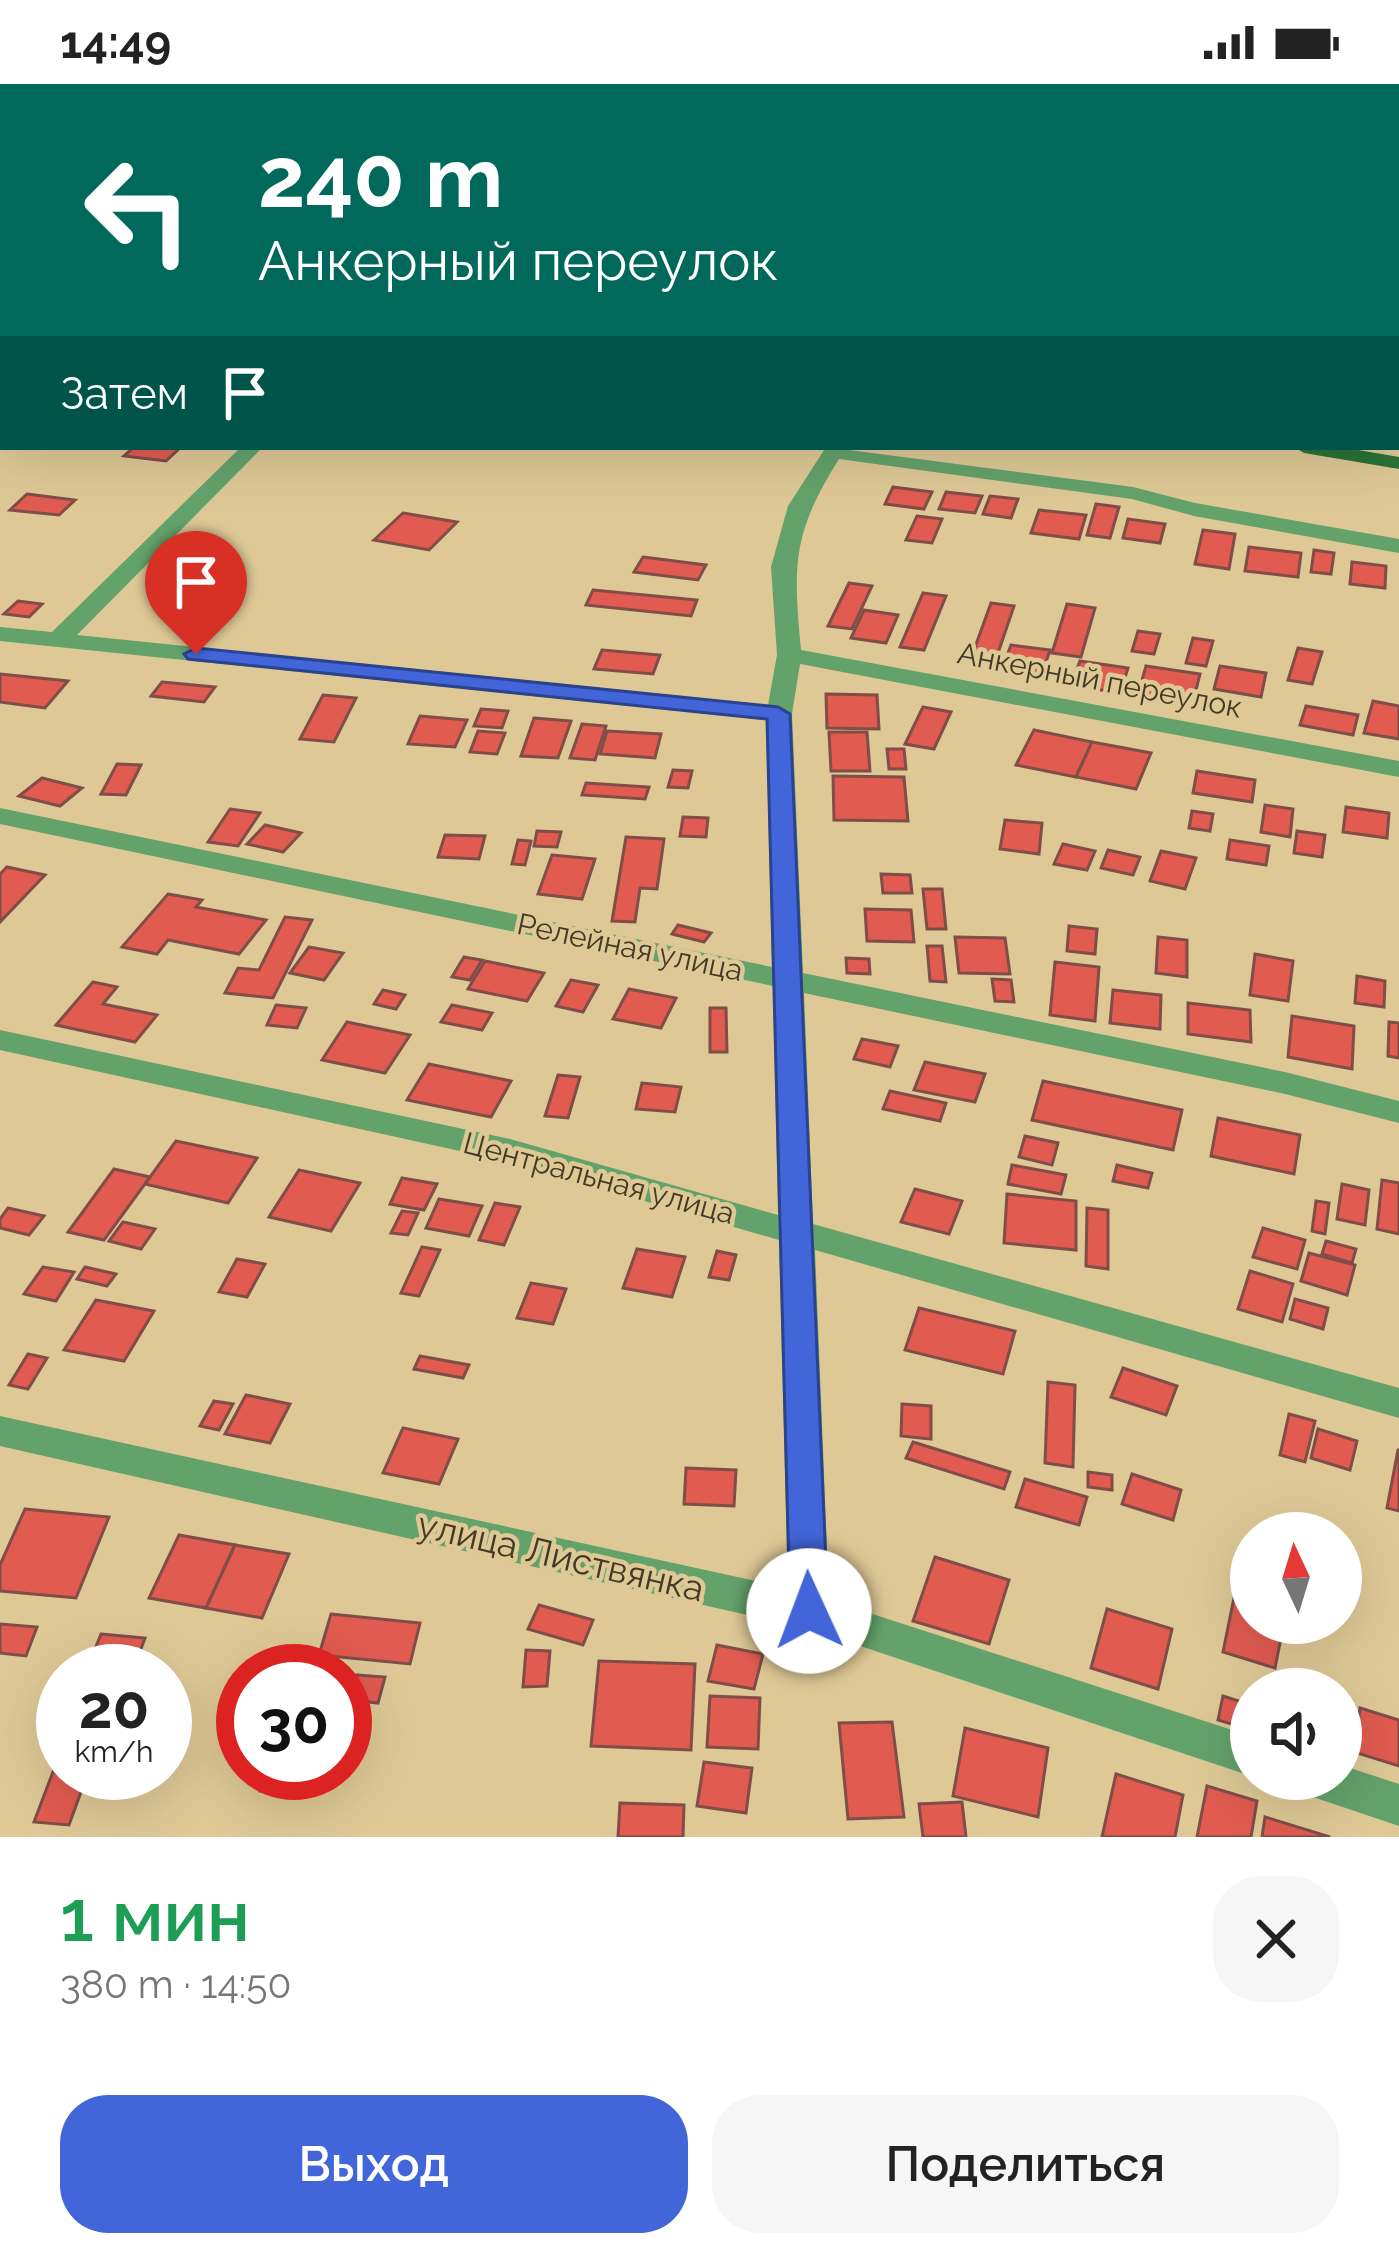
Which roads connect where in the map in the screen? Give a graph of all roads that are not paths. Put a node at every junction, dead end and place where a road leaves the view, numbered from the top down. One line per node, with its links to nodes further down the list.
1 (250, 450): 7 (street)
2 (834, 450): 5 (street); 8 (street)
3 (1322, 450): 4 (main road)
4 (1399, 463)
5 (1399, 546)
6 (0, 634): 7 (street)
7 (58, 640): 9 (street)
8 (789, 655): 9 (street); 10 (street, Анкерный переулок)
9 (778, 714): 12 (street)
10 (1399, 769)
11 (0, 816): 12 (street, Релейная улица)
12 (786, 980): 14 (street, Релейная улица); 15 (street)
13 (0, 1040): 15 (street, Центральная улица)
14 (1399, 1112)
15 (794, 1231): 16 (street, Центральная улица); 18 (street)
16 (1399, 1403)
17 (0, 1431): 18 (street, улица Листвянка)
18 (809, 1611): 19 (street, улица Листвянка)
19 (1230, 1749)
20 (1362, 1793): 21 (street)
21 (1399, 1805)

